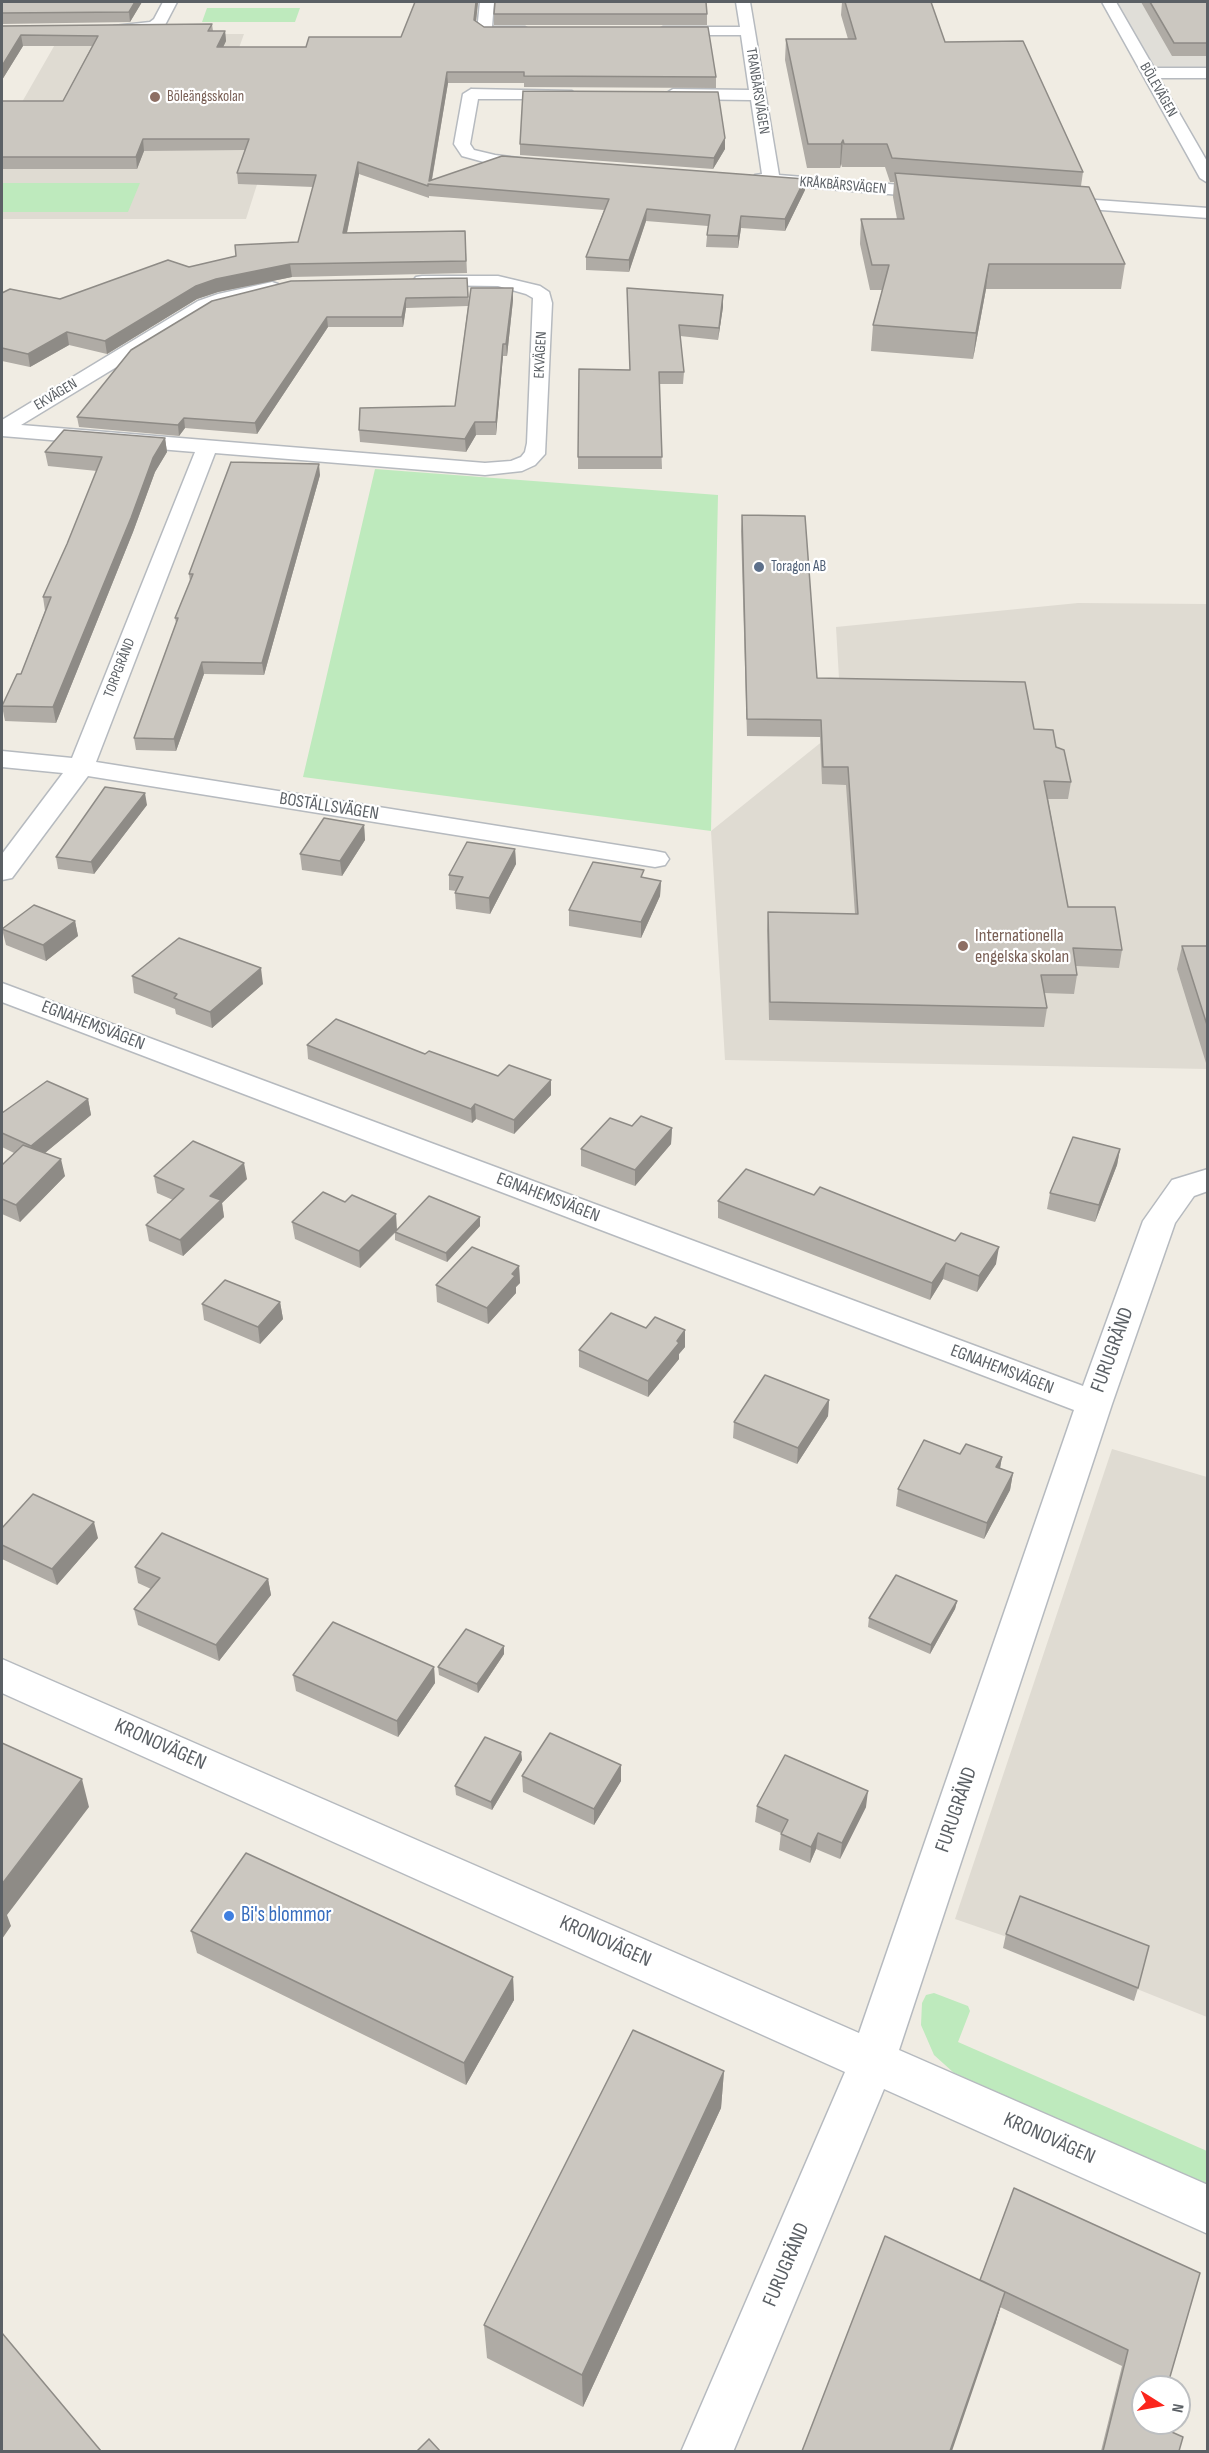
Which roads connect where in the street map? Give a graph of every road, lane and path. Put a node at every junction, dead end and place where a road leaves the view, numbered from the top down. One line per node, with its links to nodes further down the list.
1 (170, 2): 5 (street)
2 (487, 2): 6 (street)
3 (743, 2): 8 (street, TRANBÄRSVÄGEN)
4 (1109, 2): 9 (street, BÖLEVÄGEN)
5 (97, 30)
6 (541, 31)
7 (645, 31): 8 (street)
8 (748, 31): 13 (street, TRANBÄRSVÄGEN)
9 (1149, 73): 10 (street); 16 (street, BÖLEVÄGEN)
10 (1208, 73)
11 (579, 94): 14 (street)
12 (662, 94): 13 (street)
13 (758, 95): 17 (street, TRANBÄRSVÄGEN)
14 (554, 165)
15 (748, 178): 17 (street, KRÅKBÄRSVÄGEN)
16 (1208, 178)
17 (771, 180): 18 (street, KRÅKBÄRSVÄGEN)
18 (950, 194)
19 (1040, 201): 20 (street)
20 (1208, 213)
21 (398, 282): 24 (street, EKVÄGEN)
22 (292, 284): 23 (street, EKVÄGEN)
23 (2, 429): 24 (street, EKVÄGEN)
24 (207, 447): 26 (street, TORPGRÄND)
25 (2, 759): 26 (street, BOSTÄLLSVÄGEN)
26 (81, 767): 27 (street, BOSTÄLLSVÄGEN); 28 (street, TORPGRÄND)
27 (655, 859)
28 (2, 872)
29 (2, 992): 31 (street, EGNAHEMSVÄGEN)
30 (1208, 1179): 31 (street, FURUGRÄND)
31 (1094, 1404): 33 (street, FURUGRÄND)
32 (2, 1675): 33 (street, KRONOVÄGEN)
33 (873, 2060): 34 (street, KRONOVÄGEN); 35 (street, FURUGRÄND)
34 (1208, 2210)
35 (707, 2451)

